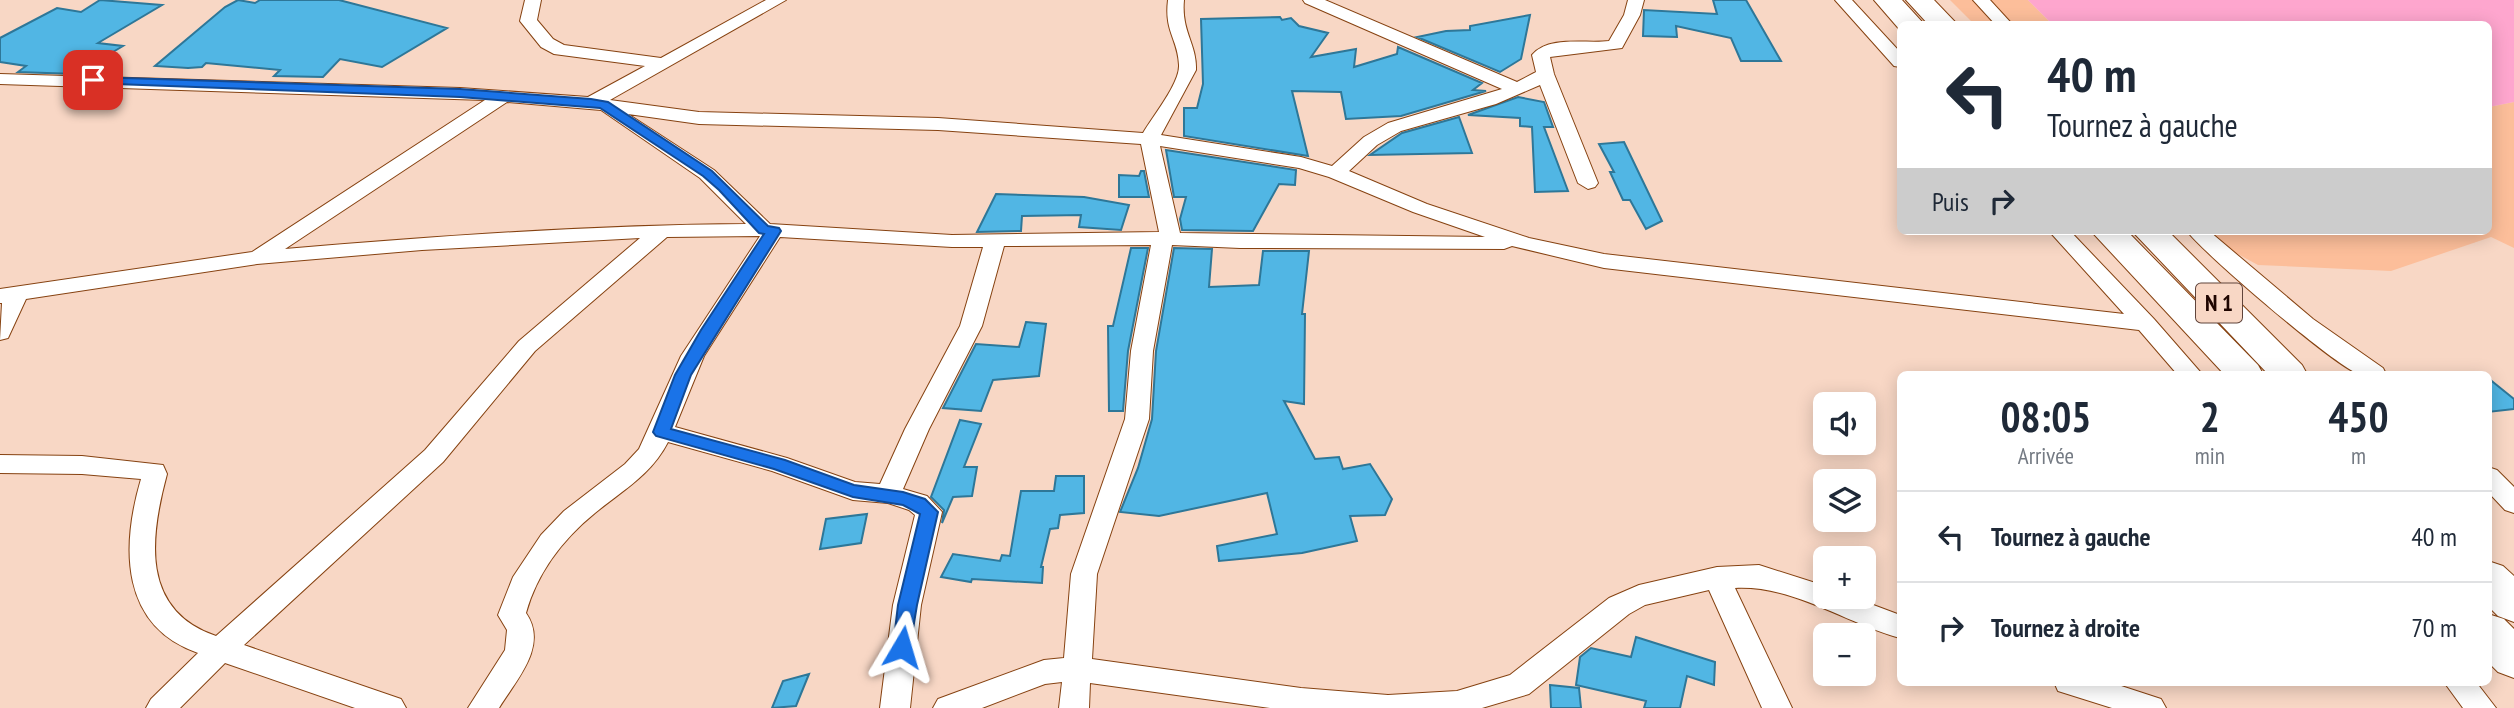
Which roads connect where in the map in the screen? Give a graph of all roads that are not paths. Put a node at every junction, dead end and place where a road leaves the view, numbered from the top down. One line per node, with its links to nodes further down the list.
1 (533, 0): 14 (street)
2 (778, 0): 14 (street)
3 (1176, 0): 20 (street)
4 (1311, 0): 17 (street)
5 (1636, 0): 15 (street)
6 (1843, 0): 13 (street)
7 (1887, 0): 10 (highway)
8 (1919, 0): 11 (highway)
9 (1981, 0): 12 (street)
10 (1907, 21)
11 (1940, 21)
12 (2001, 21)
13 (1897, 59)
14 (662, 63): 19 (street)
15 (1545, 74): 17 (street); 22 (street)
16 (0, 79): 18 (street)
17 (1516, 88): 21 (street)
18 (504, 96): 19 (street); 32 (street)
19 (597, 104): 20 (street); 23 (street)
20 (1149, 139): 21 (street); 29 (street)
21 (1336, 173): 31 (street)
22 (1588, 183)
23 (769, 230): 24 (street); 30 (street); 40 (street)
24 (662, 231): 32 (street); 50 (street)
25 (2063, 235): 34 (street)
26 (2112, 235): 37 (highway, N 1)
27 (2153, 235): 38 (highway, N 1)
28 (2201, 235): 39 (street)
29 (1167, 238): 30 (street); 31 (street); 52 (street)
30 (996, 239): 43 (street)
31 (1524, 243): 34 (street)
32 (257, 258): 33 (street)
33 (9, 295): 35 (street)
34 (2146, 324): 36 (street)
35 (0, 333)
36 (2187, 371)
37 (2242, 371)
38 (2287, 371)
39 (2370, 371)
40 (662, 432): 43 (street); 58 (street)
41 (0, 464): 50 (street)
42 (2492, 480): 44 (street)
43 (888, 494): 59 (street)
44 (2514, 503)
45 (1717, 578): 48 (street); 55 (street); 62 (street)
46 (2492, 582): 47 (highway)
47 (2514, 604)
48 (1897, 626)
49 (2492, 636): 51 (highway)
50 (221, 649): 56 (street); 57 (street)
51 (2514, 659)
52 (1078, 669): 55 (street); 60 (street); 61 (street)
53 (2081, 686): 63 (street)
54 (2461, 686): 64 (street)
55 (1515, 696)
56 (161, 708)
57 (391, 708)
58 (482, 708)
59 (895, 708)
60 (948, 708)
61 (1074, 708)
62 (1777, 708)
63 (2151, 708)
64 (2480, 708)

